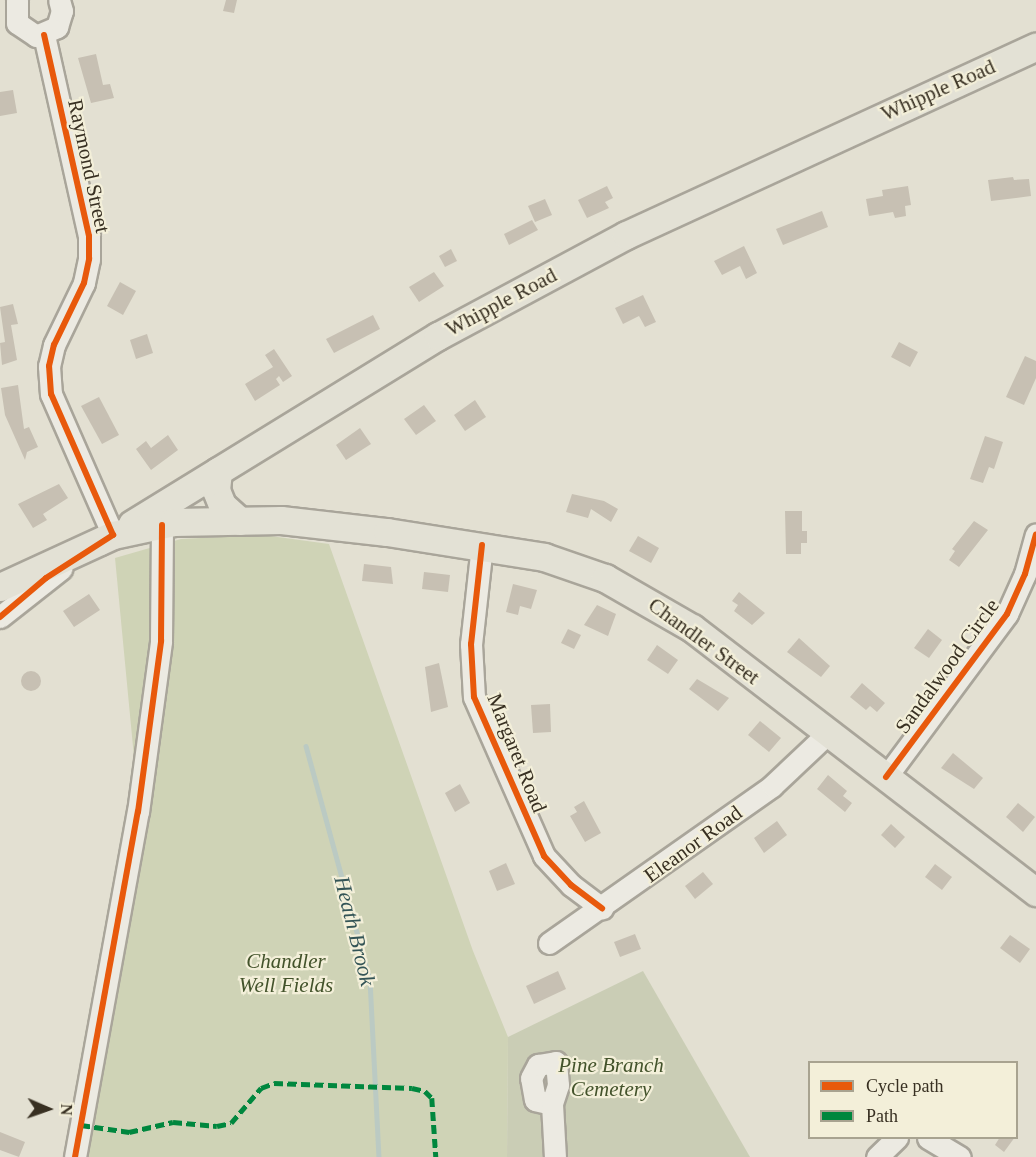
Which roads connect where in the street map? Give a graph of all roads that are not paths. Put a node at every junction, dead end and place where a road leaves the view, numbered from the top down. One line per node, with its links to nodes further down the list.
1 (17, 0): 3 (street)
2 (59, 0): 3 (street)
3 (44, 35): 9 (street, Raymond Street)
4 (1036, 46): 5 (main road, Whipple Road)
5 (218, 471): 6 (main road); 9 (main road, Whipple Road)
6 (240, 521): 7 (main road, Chandler Street); 10 (main road, Chandler Street)
7 (162, 525): 9 (main road, Chandler Street); 21 (street)
8 (1036, 534): 14 (street, Sandalwood Circle)
9 (113, 535): 11 (main road, Chandler Street); 12 (street, Whipple Road)
10 (482, 545): 13 (main road, Chandler Street); 16 (street, Margaret Road)
11 (0, 587)
12 (0, 617)
13 (827, 734): 14 (main road, Chandler Street); 16 (street, Eleanor Road)
14 (886, 777): 15 (main road, Chandler Street)
15 (1036, 892)
16 (602, 908): 17 (street, Eleanor Road)
17 (549, 943)
18 (552, 1104): 22 (street)
19 (895, 1139): 23 (street)
20 (931, 1139): 24 (street)
21 (75, 1157)
22 (555, 1157)
23 (877, 1157)
24 (960, 1157)

